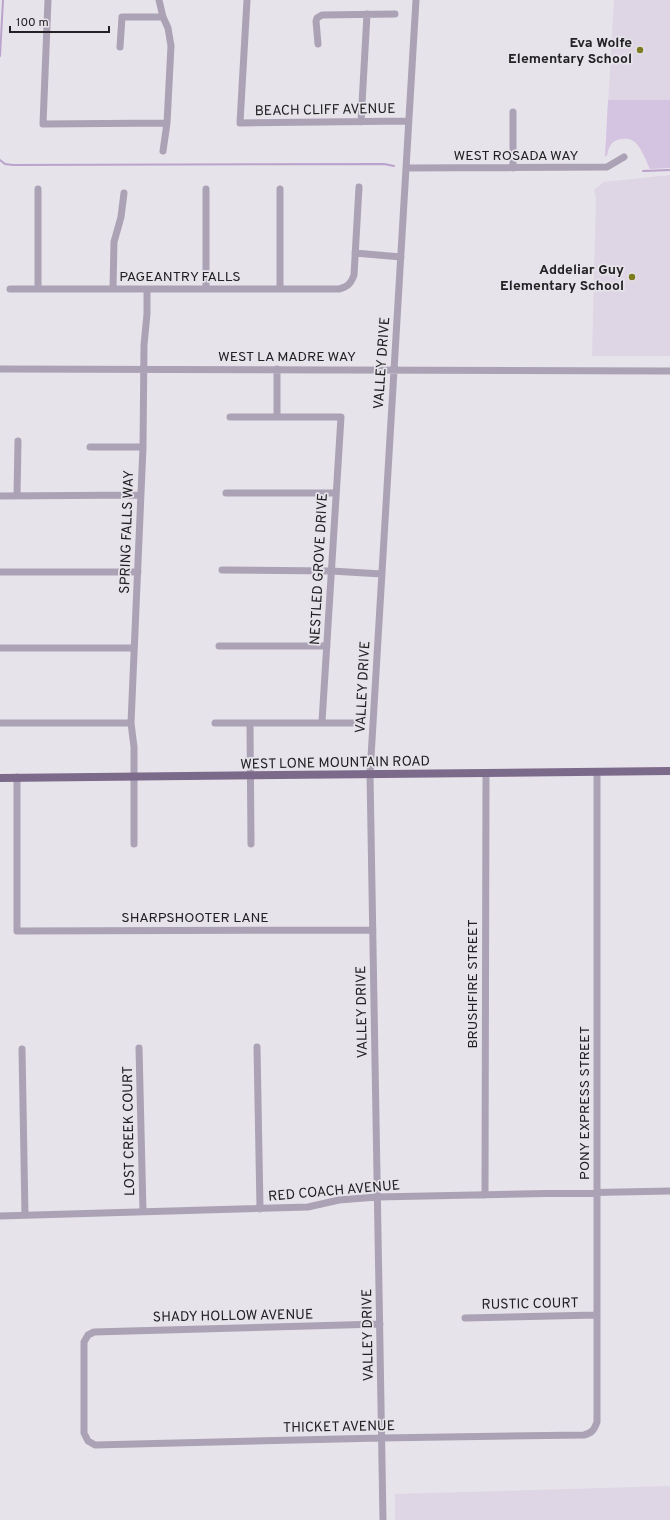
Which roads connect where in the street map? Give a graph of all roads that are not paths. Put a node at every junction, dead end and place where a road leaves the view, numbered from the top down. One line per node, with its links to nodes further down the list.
1 (48, 0): 13 (street)
2 (159, 0): 7 (street)
3 (247, 0): 11 (street, BEACH CLIFF AVENUE)
4 (416, 0): 12 (street, VALLEY DRIVE)
5 (367, 14): 6 (street); 8 (street); 11 (street)
6 (394, 14)
7 (163, 17): 9 (street); 13 (street)
8 (318, 44)
9 (120, 47)
10 (513, 112): 17 (street)
11 (361, 122): 12 (street, BEACH CLIFF AVENUE)
12 (409, 122): 16 (street, VALLEY DRIVE)
13 (167, 123): 14 (street)
14 (163, 151)
15 (624, 157): 17 (street, WEST ROSADA WAY)
16 (406, 168): 17 (street, WEST ROSADA WAY); 24 (street, VALLEY DRIVE)
17 (513, 168)
18 (359, 187): 23 (street)
19 (38, 189): 26 (street)
20 (206, 189): 29 (street)
21 (280, 189): 30 (street)
22 (124, 193): 27 (street)
23 (355, 253): 24 (street); 30 (street, PAGEANTRY FALLS)
24 (401, 257): 34 (street, VALLEY DRIVE)
25 (10, 289): 26 (street, PAGEANTRY FALLS)
26 (38, 289): 27 (street, PAGEANTRY FALLS)
27 (113, 289): 28 (street, PAGEANTRY FALLS)
28 (147, 289): 29 (street, PAGEANTRY FALLS); 32 (street, SPRING FALLS WAY)
29 (206, 289): 30 (street, PAGEANTRY FALLS)
30 (280, 289)
31 (0, 369): 32 (street, WEST LA MADRE WAY)
32 (143, 369): 33 (street, WEST LA MADRE WAY); 40 (street, SPRING FALLS WAY)
33 (277, 370): 34 (street, WEST LA MADRE WAY); 37 (street)
34 (393, 370): 35 (street, WEST LA MADRE WAY); 50 (street, VALLEY DRIVE)
35 (670, 371)
36 (230, 417): 37 (street)
37 (277, 417): 42 (street, NESTLED GROVE DRIVE)
38 (18, 441): 45 (street)
39 (90, 447): 40 (street)
40 (143, 447): 43 (street, SPRING FALLS WAY)
41 (226, 493): 42 (street)
42 (336, 494): 47 (street, NESTLED GROVE DRIVE)
43 (141, 495): 45 (street); 49 (street, SPRING FALLS WAY)
44 (0, 496): 45 (street)
45 (17, 496)
46 (222, 570): 47 (street)
47 (330, 571): 50 (street); 52 (street, NESTLED GROVE DRIVE)
48 (0, 572): 49 (street)
49 (138, 572): 54 (street, SPRING FALLS WAY)
50 (382, 574): 64 (street, VALLEY DRIVE)
51 (219, 646): 52 (street)
52 (327, 646): 55 (street, NESTLED GROVE DRIVE)
53 (0, 648): 54 (street)
54 (134, 648): 57 (street, SPRING FALLS WAY)
55 (322, 722): 59 (street); 60 (street)
56 (0, 723): 57 (street)
57 (131, 723): 66 (street, SPRING FALLS WAY)
58 (215, 723): 59 (street)
59 (250, 723): 65 (street)
60 (355, 723)
61 (670, 771): 62 (main road, WEST LONE MOUNTAIN ROAD)
62 (597, 772): 63 (main road, WEST LONE MOUNTAIN ROAD); 76 (street, PONY EXPRESS STREET)
63 (486, 773): 64 (main road, WEST LONE MOUNTAIN ROAD); 77 (street, BRUSHFIRE STREET)
64 (370, 774): 65 (main road, WEST LONE MOUNTAIN ROAD); 71 (street, VALLEY DRIVE)
65 (250, 775): 66 (main road, WEST LONE MOUNTAIN ROAD); 70 (street)
66 (134, 776): 67 (main road, WEST LONE MOUNTAIN ROAD); 69 (street, SPRING FALLS WAY)
67 (17, 777): 68 (main road, WEST LONE MOUNTAIN ROAD); 71 (street, SHARPSHOOTER LANE)
68 (0, 778)
69 (134, 844)
70 (251, 844)
71 (373, 930): 78 (street, VALLEY DRIVE)
72 (257, 1047): 79 (street)
73 (139, 1048): 80 (street, LOST CREEK COURT)
74 (22, 1049): 81 (street)
75 (670, 1191): 76 (street, RED COACH AVENUE)
76 (596, 1192): 77 (street, RED COACH AVENUE); 83 (street, PONY EXPRESS STREET)
77 (485, 1196): 78 (street, RED COACH AVENUE)
78 (377, 1197): 79 (street, RED COACH AVENUE); 85 (street, VALLEY DRIVE)
79 (260, 1209): 80 (street, RED COACH AVENUE)
80 (143, 1212): 81 (street, RED COACH AVENUE)
81 (25, 1215): 82 (street, RED COACH AVENUE)
82 (0, 1216)
83 (597, 1315): 84 (street, RUSTIC COURT); 86 (street, PONY EXPRESS STREET)
84 (465, 1318)
85 (380, 1324): 87 (street, VALLEY DRIVE); 88 (street, SHADY HOLLOW AVENUE)
86 (591, 1433): 87 (street, THICKET AVENUE)
87 (382, 1438): 88 (street, THICKET AVENUE); 89 (street, VALLEY DRIVE)
88 (88, 1441)
89 (383, 1520)

